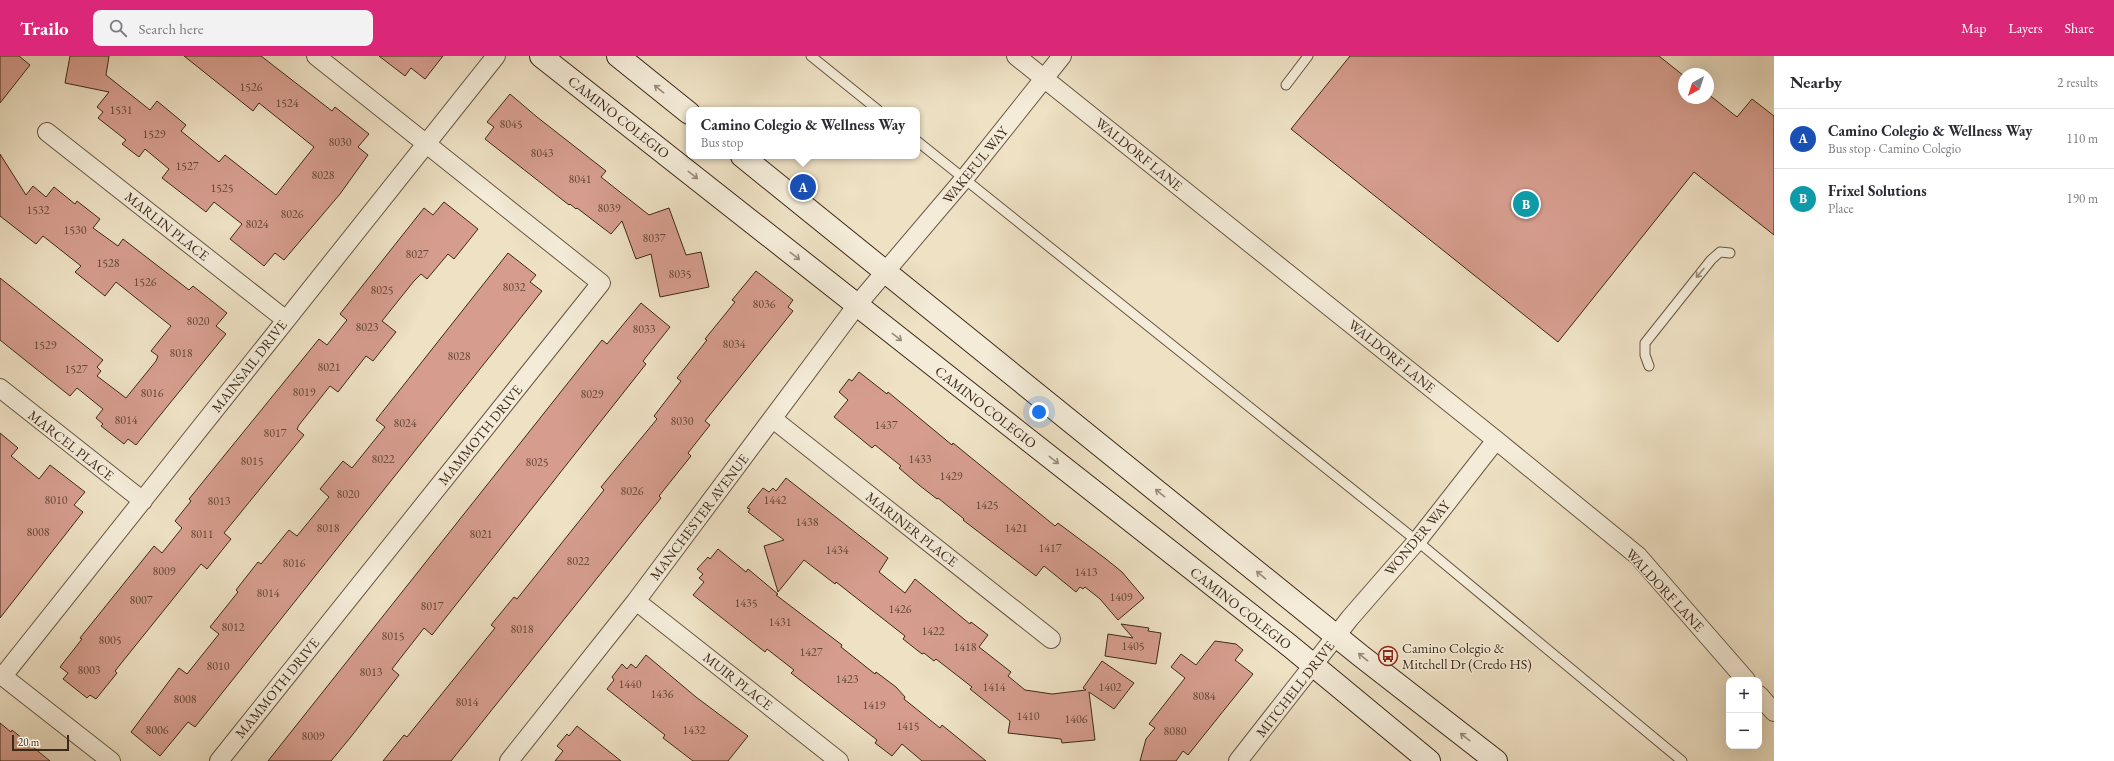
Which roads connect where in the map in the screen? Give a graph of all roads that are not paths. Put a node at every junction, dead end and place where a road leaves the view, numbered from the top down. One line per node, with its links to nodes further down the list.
1 (316, 56): 14 (street)
2 (496, 56): 14 (street, MAINSAIL DRIVE)
3 (541, 56): 20 (street, CAMINO COLEGIO, one-way to 20)
4 (618, 56): 12 (street, one-way to 4)
5 (811, 56): 11 (lane)
6 (1016, 56): 9 (street, WALDORF LANE)
7 (1062, 56): 9 (street, WAKEFUL WAY)
8 (1308, 56): 10 (lane)
9 (1044, 78): 17 (street, WAKEFUL WAY); 25 (street, WALDORF LANE)
10 (1286, 85)
11 (874, 107)
12 (686, 111)
13 (48, 132): 21 (street, MARLIN PLACE)
14 (426, 143): 21 (street, MAINSAIL DRIVE); 37 (street, MAMMOTH DRIVE)
15 (920, 143): 17 (lane)
16 (746, 159): 19 (street)
17 (964, 179): 19 (street, WAKEFUL WAY); 27 (lane)
18 (1730, 253): 22 (lane, one-way to 22)
19 (886, 272): 20 (street, MANCHESTER AVENUE); 29 (street, one-way to 19)
20 (857, 305): 24 (street, MANCHESTER AVENUE); 31 (street, CAMINO COLEGIO, one-way to 31)
21 (286, 320): 26 (street, MAINSAIL DRIVE)
22 (1648, 366)
23 (0, 388): 26 (street, MARCEL PLACE)
24 (773, 419): 28 (street, MANCHESTER AVENUE); 30 (street, MARINER PLACE)
25 (1496, 440): 27 (street, WONDER WAY); 33 (street, WALDORF LANE)
26 (143, 501): 32 (street, MAINSAIL DRIVE)
27 (1417, 541): 29 (street, WONDER WAY); 43 (lane)
28 (636, 601): 38 (street, MANCHESTER AVENUE); 39 (street, MUIR PLACE)
29 (1336, 635): 31 (street, MITCHELL DRIVE); 42 (street, one-way to 29)
30 (1051, 639)
31 (1313, 665): 40 (street, MITCHELL DRIVE); 41 (street, CAMINO COLEGIO)
32 (2, 675): 36 (street)
33 (1743, 677)
34 (1762, 698): 35 (street)
35 (1774, 712)
36 (110, 761)
37 (219, 761)
38 (509, 761)
39 (839, 761)
40 (1238, 761)
41 (1429, 761)
42 (1496, 761)
43 (1682, 761)

